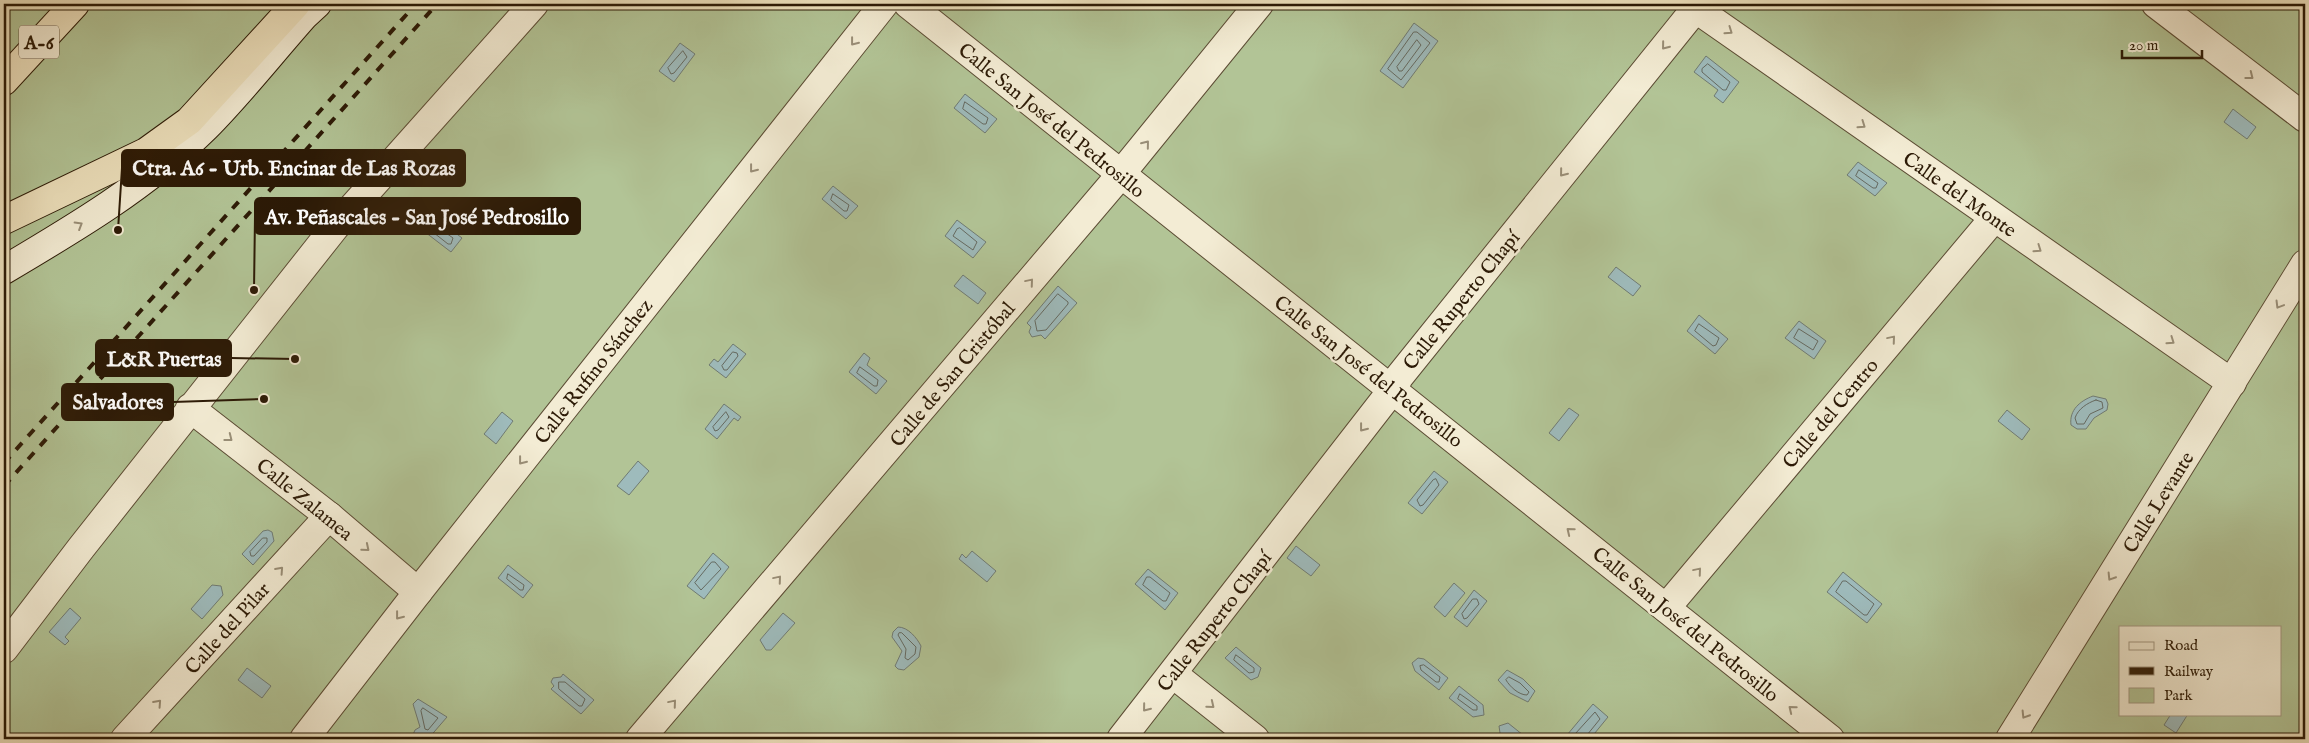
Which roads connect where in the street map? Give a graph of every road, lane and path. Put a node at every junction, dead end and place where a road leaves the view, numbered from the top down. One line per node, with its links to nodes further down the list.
1 (75, 4): 10 (highway, A-6)
2 (296, 4): 14 (highway)
3 (317, 4): 16 (street, one-way to 3)
4 (534, 4): 19 (street)
5 (884, 4): 21 (street, Calle Rufino Sánchez, one-way to 21)
6 (908, 4): 12 (street, Calle San José del Pedrosillo)
7 (1259, 4): 12 (street, Calle de San Cristóbal, one-way to 7)
8 (2156, 4): 11 (street, one-way to 11)
9 (1692, 6): 13 (street, Calle del Monte, one-way to 13); 18 (street, Calle Ruperto Chapí, one-way to 18)
10 (4, 81)
11 (2305, 118)
12 (1120, 175): 18 (street, Calle San José del Pedrosillo); 27 (street, Calle de San Cristóbal, one-way to 12)
13 (1994, 218): 17 (street, Calle del Monte, one-way to 17); 22 (street, Calle del Centro, one-way to 13)
14 (4, 220)
15 (2305, 264): 17 (street, Calle Levante, one-way to 17)
16 (4, 270)
17 (2232, 383): 31 (street, Calle Levante, one-way to 31)
18 (1393, 389): 22 (street, Calle San José del Pedrosillo, one-way to 18); 24 (street, Calle Ruperto Chapí, one-way to 24)
19 (190, 408): 20 (street, Calle Zalamea, one-way to 20); 23 (street)
20 (329, 516): 21 (street, Calle Zalamea, one-way to 21); 25 (street, Calle del Pilar, one-way to 20)
21 (418, 592): 26 (street, Calle Rufino Sánchez, one-way to 26)
22 (1666, 608): 30 (street, Calle San José del Pedrosillo, one-way to 22)
23 (4, 649)
24 (1173, 674): 28 (street, Calle Ruperto Chapí, one-way to 28); 29 (street, one-way to 29)
25 (125, 739)
26 (304, 739)
27 (640, 739)
28 (1121, 739)
29 (1255, 739)
30 (1830, 739)
31 (2010, 739)

